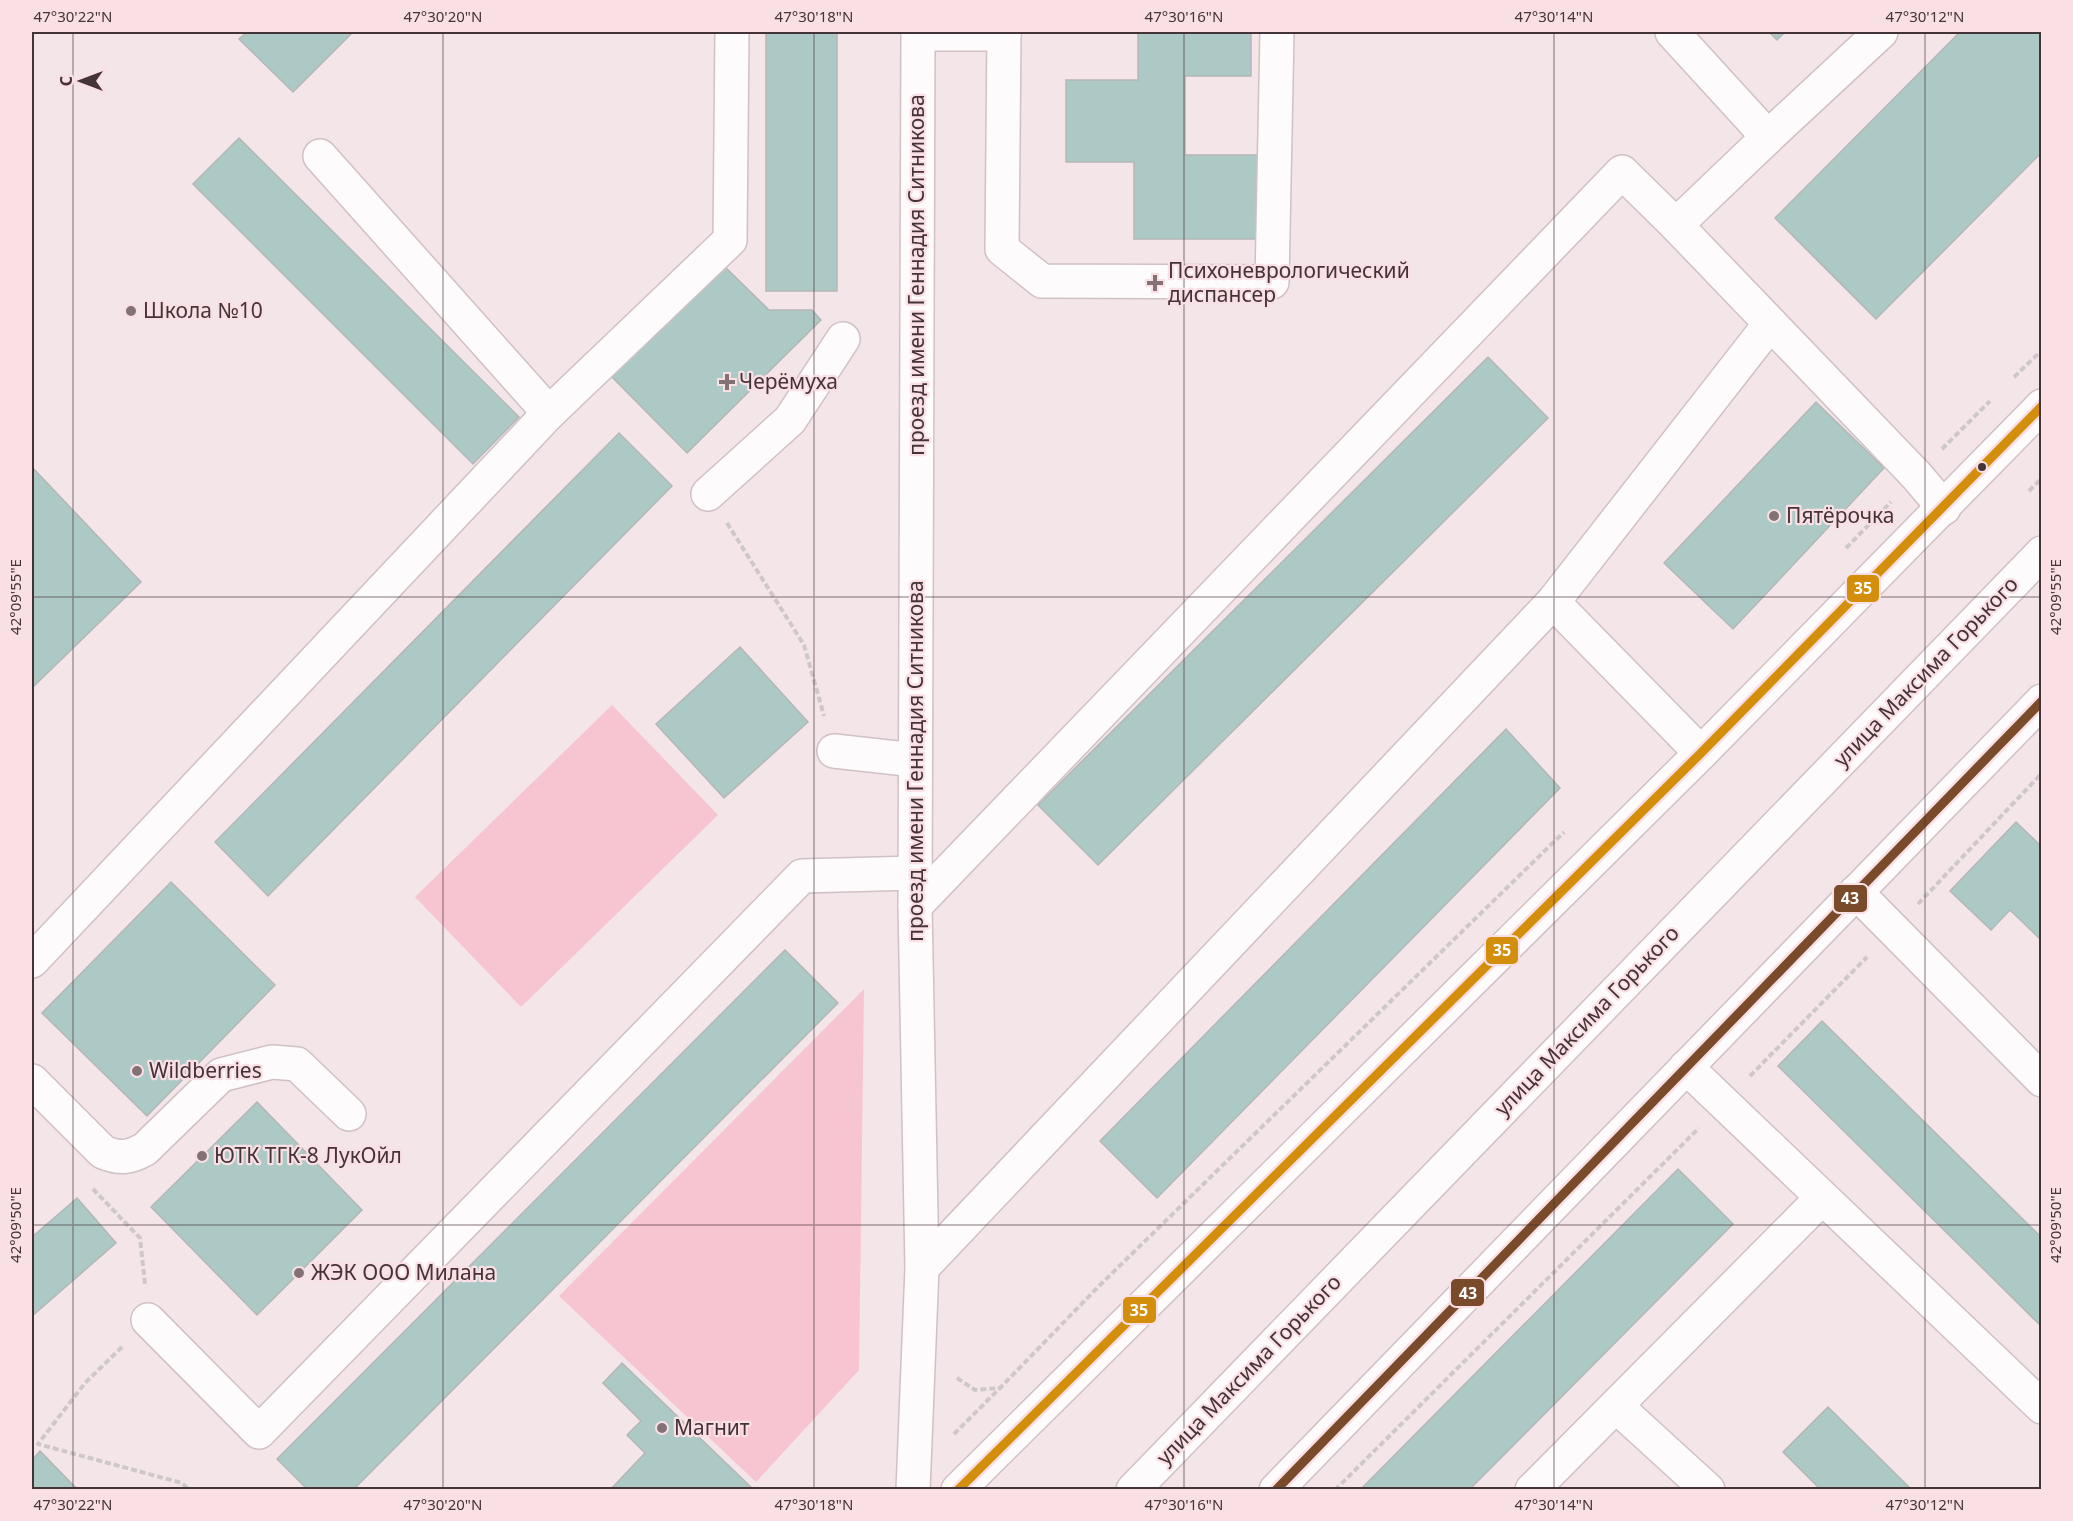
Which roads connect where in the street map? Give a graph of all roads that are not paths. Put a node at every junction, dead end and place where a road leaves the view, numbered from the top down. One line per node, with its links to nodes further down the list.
1 (732, 32): 13 (street)
2 (1277, 32): 6 (street)
3 (1672, 32): 7 (street)
4 (1881, 32): 7 (street)
5 (918, 33): 6 (street); 21 (street, проезд имени Геннадия Ситникова)
6 (1004, 33)
7 (1768, 136): 9 (street)
8 (320, 156): 13 (street)
9 (1676, 225): 10 (street); 24 (street)
10 (1770, 324): 15 (street); 17 (street)
11 (843, 339): 14 (street)
12 (2042, 406): 15 (street)
13 (549, 413): 25 (street)
14 (708, 494)
15 (1944, 508): 20 (street)
16 (2042, 552): 37 (street, улица Максима Горького)
17 (1553, 602): 20 (street); 31 (street)
18 (2042, 701): 23 (street)
19 (834, 751): 21 (street)
20 (1701, 753): 36 (street)
21 (915, 760): 22 (street, проезд имени Геннадия Ситникова)
22 (915, 873): 24 (street, проезд имени Геннадия Ситникова); 32 (street)
23 (1856, 892): 26 (street); 27 (street)
24 (915, 906): 31 (street, проезд имени Геннадия Ситникова)
25 (32, 961)
26 (1686, 1067): 30 (street); 38 (street)
27 (2042, 1080)
28 (32, 1081): 29 (street)
29 (350, 1114)
30 (1822, 1198): 33 (street); 34 (street)
31 (922, 1268): 35 (street, проезд имени Геннадия Ситникова)
32 (148, 1320)
33 (1616, 1406): 39 (street); 40 (street)
34 (2042, 1407)
35 (913, 1490)
36 (958, 1490)
37 (1133, 1490)
38 (1276, 1490)
39 (1532, 1490)
40 (1708, 1490)

